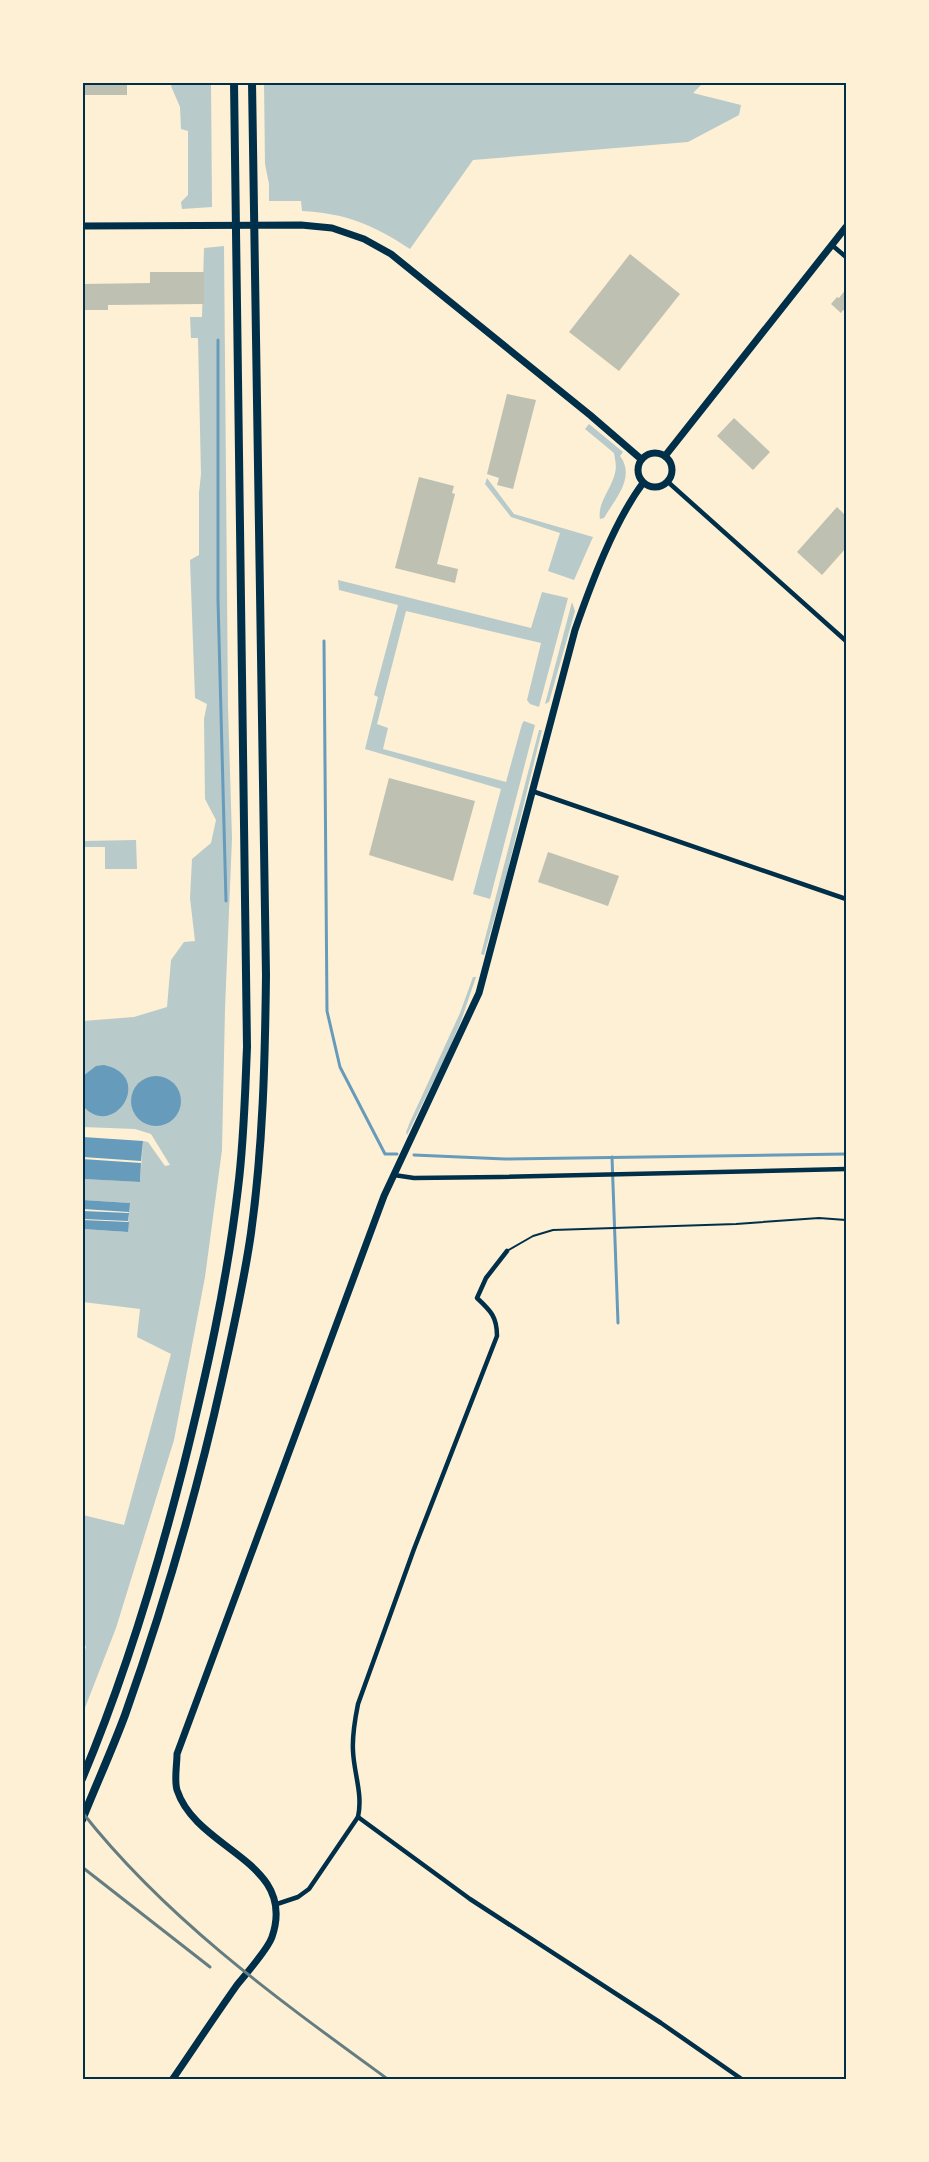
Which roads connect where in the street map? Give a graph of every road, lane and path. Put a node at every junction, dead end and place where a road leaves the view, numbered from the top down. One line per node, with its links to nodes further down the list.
1 (232, 82): 18 (highway)
2 (254, 82): 20 (highway)
3 (82, 226): 8 (main road)
4 (846, 227): 5 (main road)
5 (833, 246): 6 (street); 7 (main road)
6 (846, 257)
7 (665, 456): 8 (main road); 9 (main road)
8 (641, 459): 10 (main road)
9 (668, 482): 10 (main road); 11 (street)
10 (644, 483): 12 (main road)
11 (846, 641)
12 (532, 791): 13 (street); 15 (main road)
13 (846, 899)
14 (846, 1169): 15 (street)
15 (394, 1175): 21 (main road)
16 (846, 1220): 17 (lane)
17 (507, 1251): 19 (street)
18 (82, 1779)
19 (358, 1817): 21 (street); 23 (street)
20 (82, 1820)
21 (277, 1904): 22 (main road)
22 (172, 2079)
23 (743, 2079)

